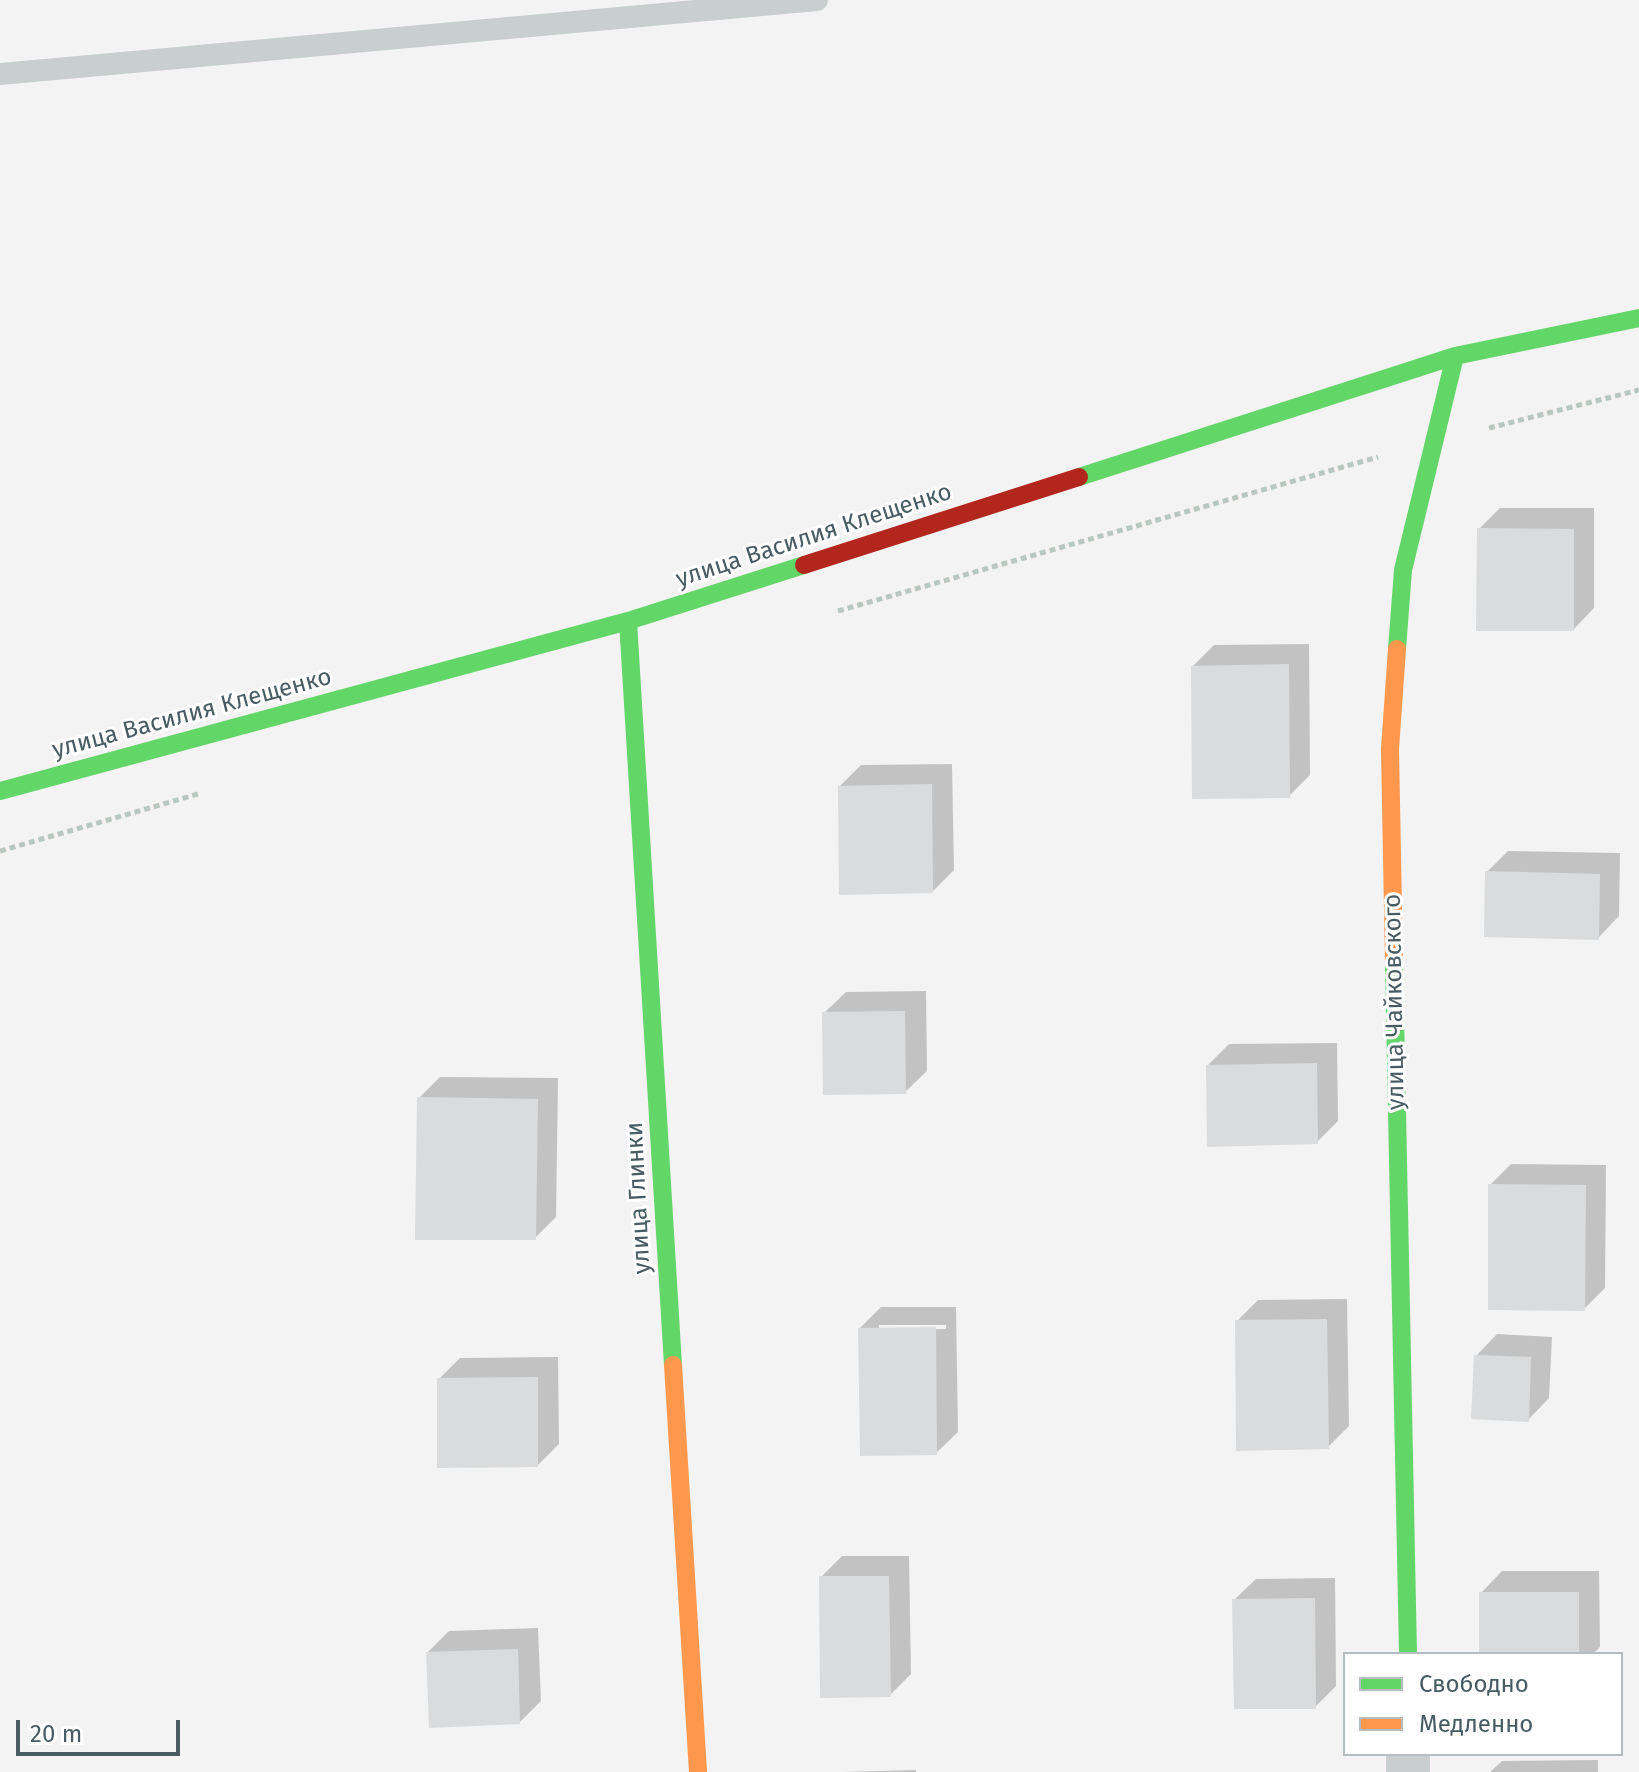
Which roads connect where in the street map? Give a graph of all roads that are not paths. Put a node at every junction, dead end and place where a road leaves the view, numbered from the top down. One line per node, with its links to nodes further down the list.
1 (817, 0): 2 (lane)
2 (0, 74)
3 (1639, 318): 4 (street, улица Василия Клещенко)
4 (1455, 356): 5 (street, улица Василия Клещенко); 7 (street, улица Чайковского)
5 (628, 621): 6 (street, улица Василия Клещенко); 8 (street, улица Глинки)
6 (0, 791)
7 (1408, 1652)
8 (698, 1772)

